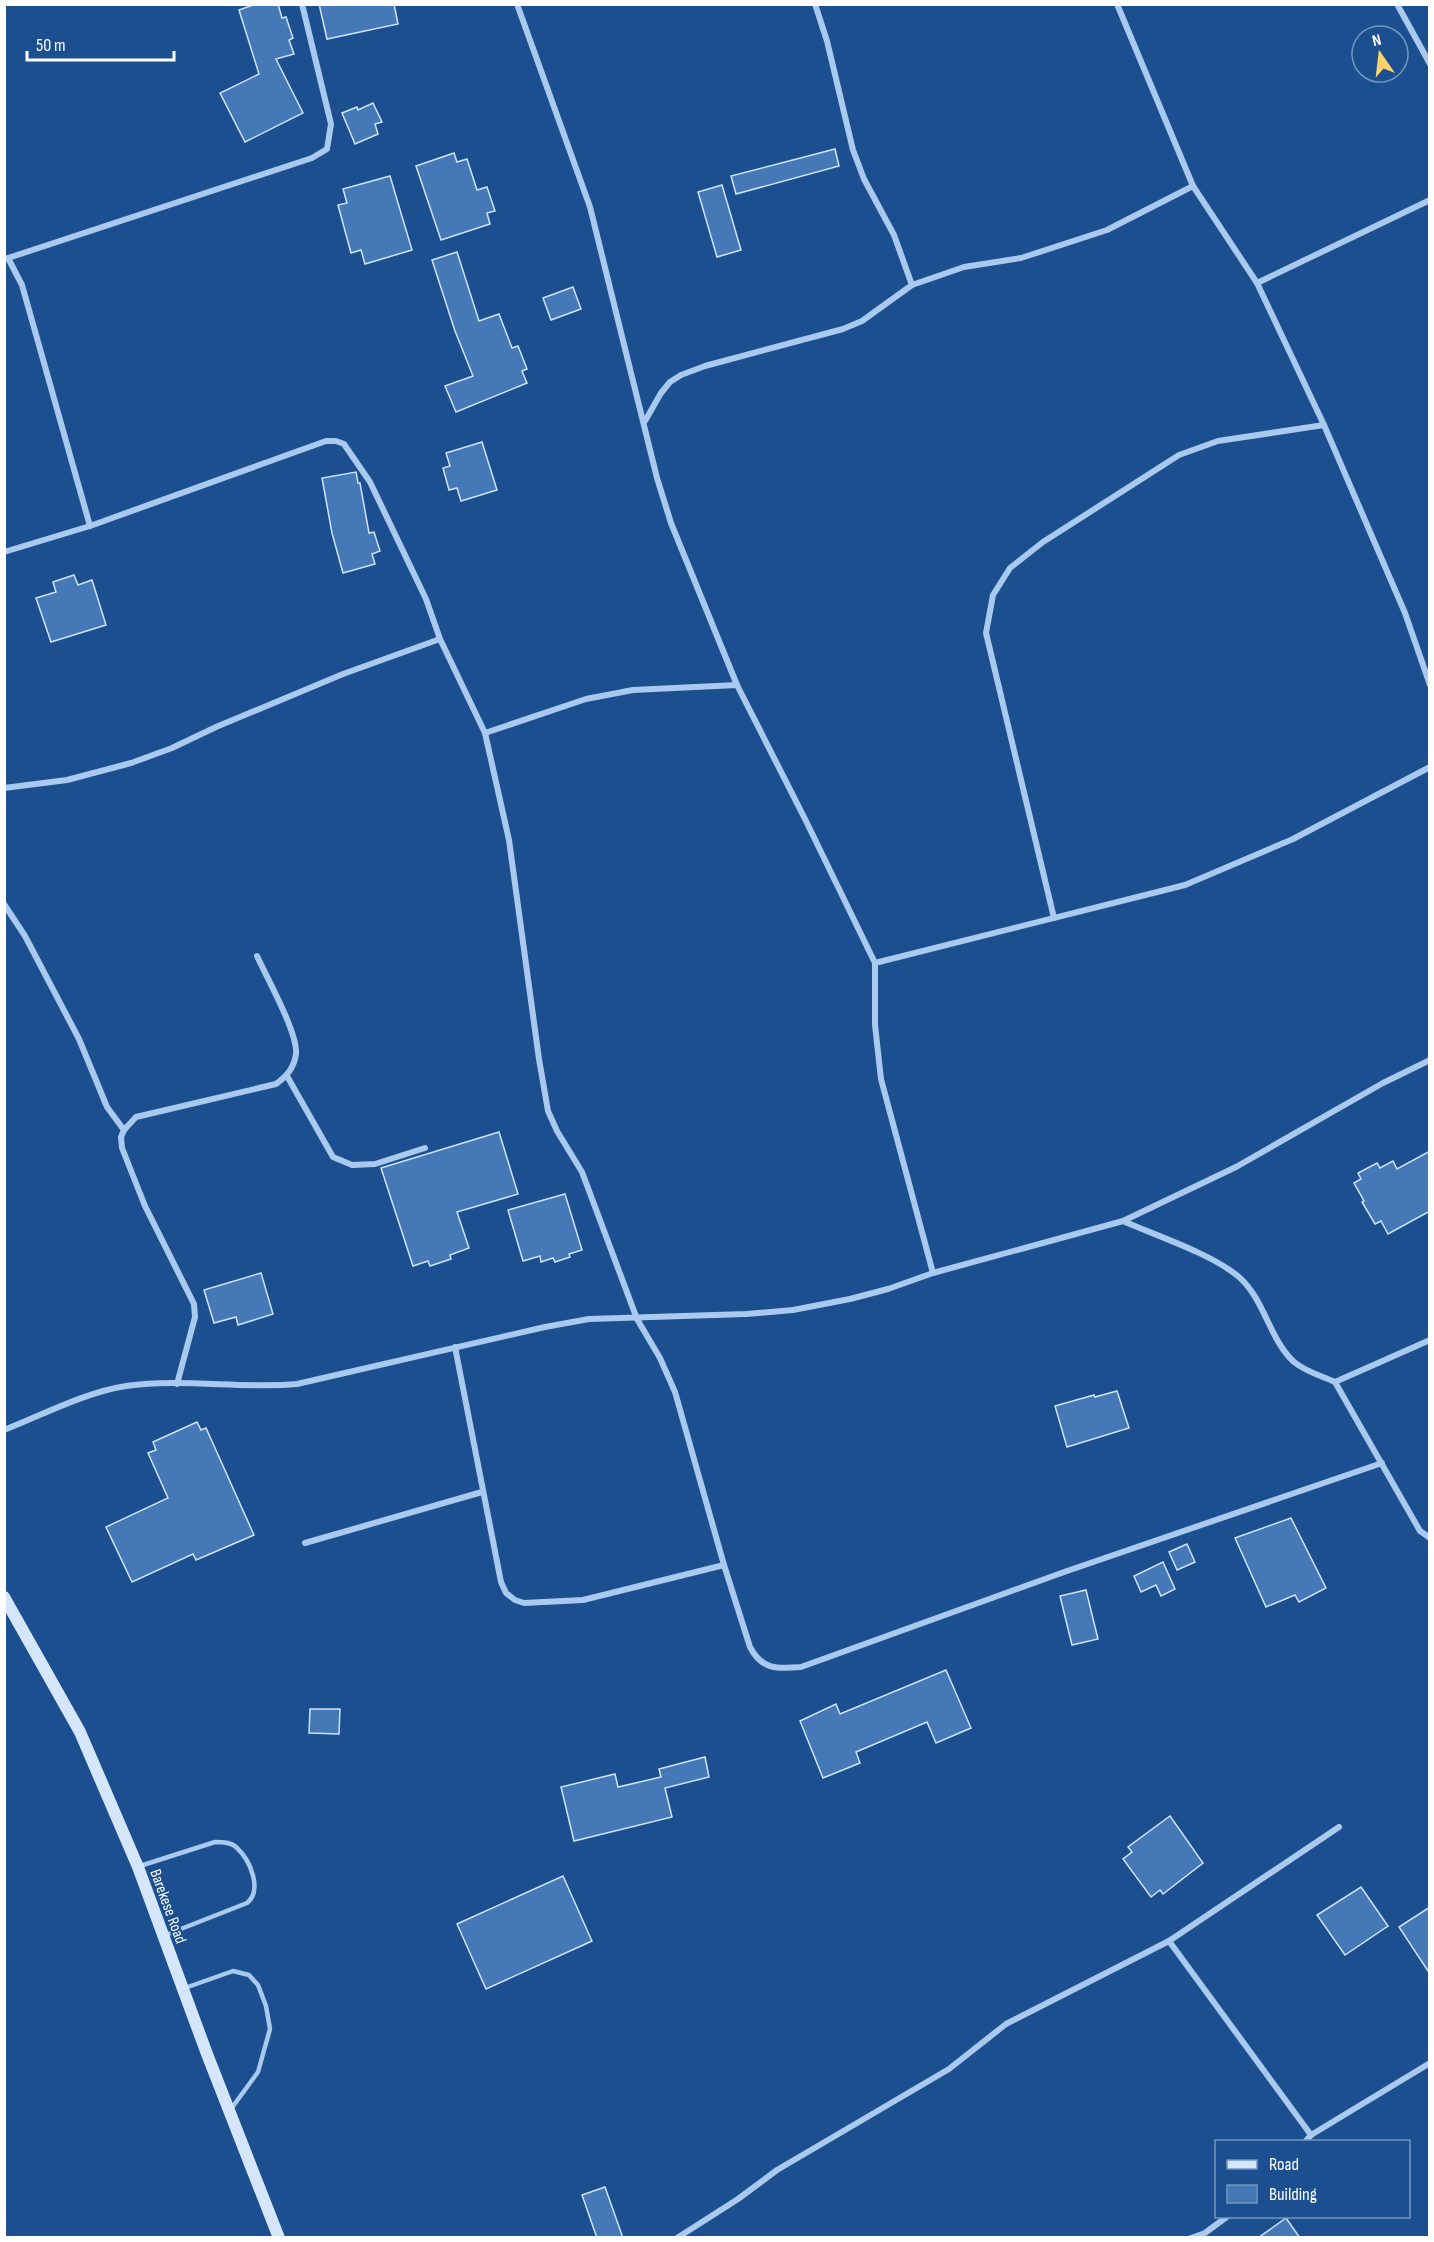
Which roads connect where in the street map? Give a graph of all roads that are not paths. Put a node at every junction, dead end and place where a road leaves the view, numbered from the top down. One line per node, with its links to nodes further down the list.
1 (302, 4): 9 (street)
2 (517, 4): 12 (street)
3 (815, 4): 11 (street)
4 (1117, 4): 7 (street)
5 (1397, 4): 6 (street)
6 (1430, 64)
7 (1193, 186): 10 (street); 11 (street)
8 (1430, 200): 10 (street)
9 (6, 258): 14 (street)
10 (1257, 283): 13 (street)
11 (912, 285): 12 (street)
12 (645, 421): 17 (street)
13 (1324, 424): 18 (street); 23 (street)
14 (90, 526): 15 (street); 16 (street)
15 (4, 552)
16 (440, 639): 19 (street); 21 (street)
17 (737, 685): 19 (street); 25 (street)
18 (1430, 685)
19 (485, 733): 32 (street)
20 (1430, 767): 23 (street)
21 (4, 788)
22 (4, 904): 28 (street)
23 (1054, 918): 25 (street)
24 (257, 956): 27 (street)
25 (875, 963): 31 (street)
26 (1430, 1060): 30 (street)
27 (287, 1076): 28 (street); 29 (street)
28 (124, 1130): 36 (street)
29 (425, 1148)
30 (1123, 1221): 31 (street); 35 (street)
31 (933, 1273): 32 (street)
32 (637, 1319): 34 (street); 42 (street)
33 (1430, 1340): 35 (street)
34 (455, 1347): 36 (street); 39 (street)
35 (1335, 1382): 38 (street)
36 (177, 1384): 37 (street)
37 (4, 1430)
38 (1382, 1463): 40 (street); 42 (street)
39 (482, 1492): 41 (street); 42 (street)
40 (1430, 1538)
41 (305, 1542)
42 (724, 1564)
43 (4, 1597): 45 (main road, Barekese Road)
44 (1339, 1827): 47 (street)
45 (138, 1867): 46 (main road, Barekese Road); 46 (lane)
46 (163, 1937): 48 (main road, Barekese Road)
47 (1169, 1941): 51 (street); 55 (street)
48 (183, 1989): 50 (main road, Barekese Road); 50 (lane)
49 (1430, 2063): 51 (street)
50 (229, 2111): 54 (main road, Barekese Road)
51 (1311, 2136): 52 (street)
52 (1307, 2140)
53 (1227, 2218): 56 (street)
54 (279, 2238)
55 (677, 2238)
56 (1191, 2238)

